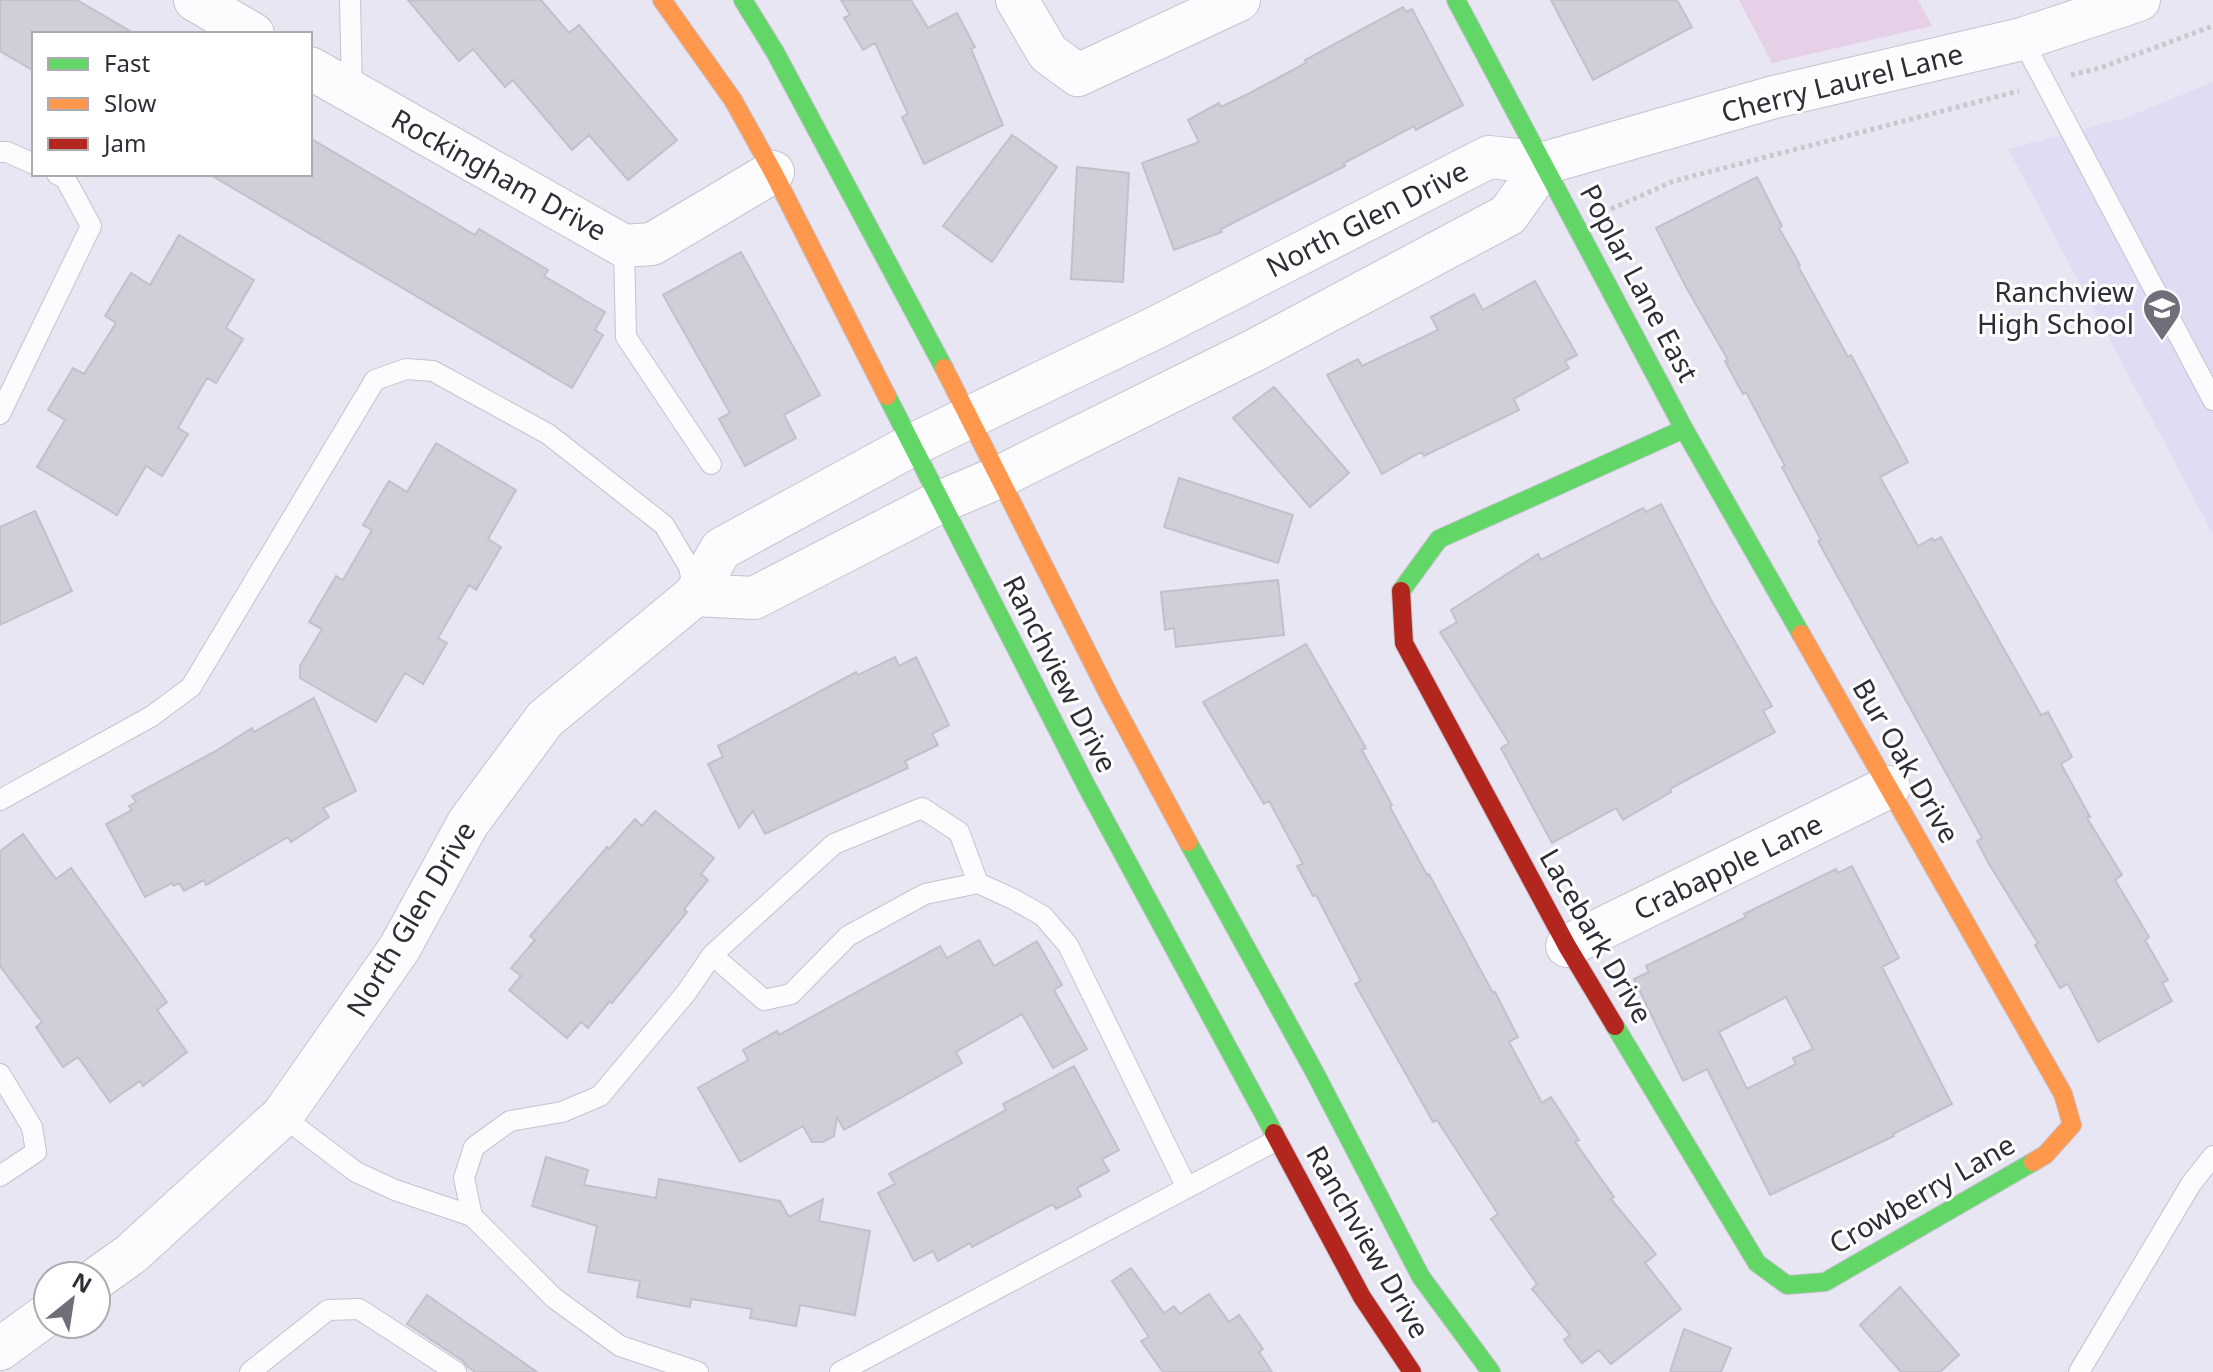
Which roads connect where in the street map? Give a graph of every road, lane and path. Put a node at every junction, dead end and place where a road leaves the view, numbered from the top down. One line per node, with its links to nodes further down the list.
1 (195, 0): 10 (street)
2 (350, 0): 14 (lane)
3 (662, 0): 18 (street, Ranchview Drive)
4 (743, 0): 24 (street, Ranchview Drive)
5 (1017, 0): 6 (street)
6 (1239, 0)
7 (1456, 0): 17 (street, Poplar Lane East)
8 (2139, 0): 11 (street, Cherry Laurel Lane)
9 (2213, 26): 13 (path)
10 (250, 32)
11 (2022, 39): 13 (lane); 17 (street, Cherry Laurel Lane)
12 (312, 69): 14 (street, Rockingham Drive)
13 (2045, 83): 20 (path); 22 (lane)
14 (352, 92): 21 (street, Rockingham Drive)
15 (0, 152): 16 (lane)
16 (32, 163)
17 (1545, 163): 20 (street, Poplar Lane East); 24 (street, North Glen Drive); 28 (street)
18 (773, 172): 21 (street, Rockingham Drive); 26 (street, Ranchview Drive)
19 (61, 176): 23 (lane)
20 (1577, 224): 25 (street, Poplar Lane East)
21 (624, 246): 27 (lane)
22 (2213, 400)
23 (0, 414)
24 (969, 417): 26 (street, North Glen Drive); 28 (street, Ranchview Drive)
25 (1684, 429): 31 (street, Bur Oak Drive); 34 (street, Lacebark Drive)
26 (912, 445): 29 (street, Ranchview Drive); 30 (street, North Glen Drive)
27 (711, 464)
28 (999, 477): 29 (street); 53 (street, Ranchview Drive)
29 (940, 502): 30 (street); 39 (street, Ranchview Drive)
30 (695, 595): 32 (lane); 37 (street, North Glen Drive)
31 (1889, 787): 34 (street, Crabapple Lane); 38 (street, Bur Oak Drive)
32 (0, 800)
33 (978, 883): 35 (lane); 35 (lane); 42 (lane)
34 (1567, 946): 45 (street, Lacebark Drive)
35 (712, 955): 43 (lane)
36 (0, 1074): 41 (lane)
37 (282, 1116): 43 (lane); 44 (street, North Glen Drive)
38 (2072, 1125): 45 (street, Crowberry Lane)
39 (1277, 1140): 42 (lane); 52 (street, Ranchview Drive)
40 (2213, 1156): 54 (lane)
41 (0, 1176)
42 (1187, 1188): 51 (lane)
43 (472, 1216): 50 (lane)
44 (112, 1268)
45 (1787, 1285)
46 (32, 1326): 47 (street)
47 (0, 1349)
48 (250, 1372): 49 (lane)
49 (456, 1372)
50 (698, 1372)
51 (840, 1372)
52 (1412, 1372)
53 (1491, 1372)
54 (2079, 1372)

